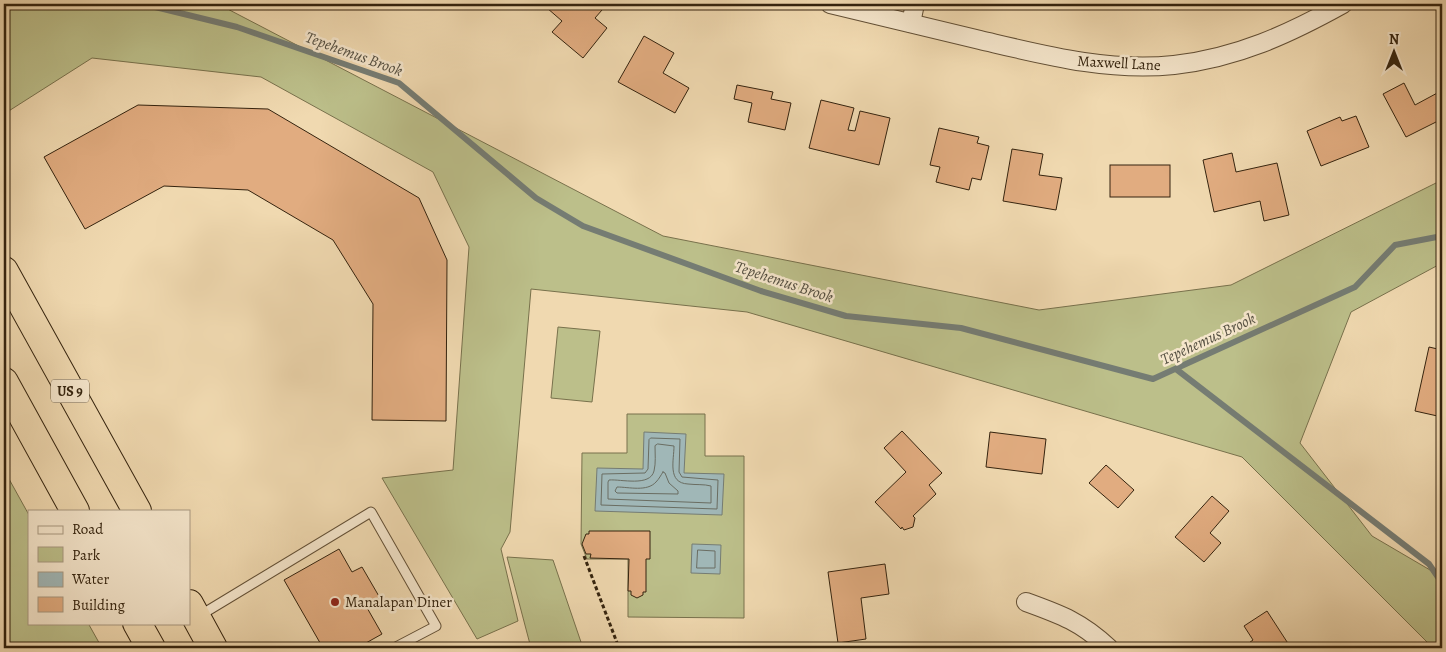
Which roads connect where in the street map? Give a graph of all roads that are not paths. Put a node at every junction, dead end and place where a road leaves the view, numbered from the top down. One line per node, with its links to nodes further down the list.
1 (830, 4): 4 (street, Maxwell Lane)
2 (915, 4): 4 (street)
3 (1343, 4): 4 (street, Maxwell Lane)
4 (911, 23)
5 (4, 270): 8 (highway, US 9)
6 (4, 382): 7 (highway)
7 (74, 510)
8 (136, 510)
9 (1026, 602): 15 (street)
10 (192, 611): 13 (highway); 14 (lane)
11 (138, 624): 12 (highway)
12 (151, 648)
13 (213, 648)
14 (394, 648)
15 (1109, 648)

